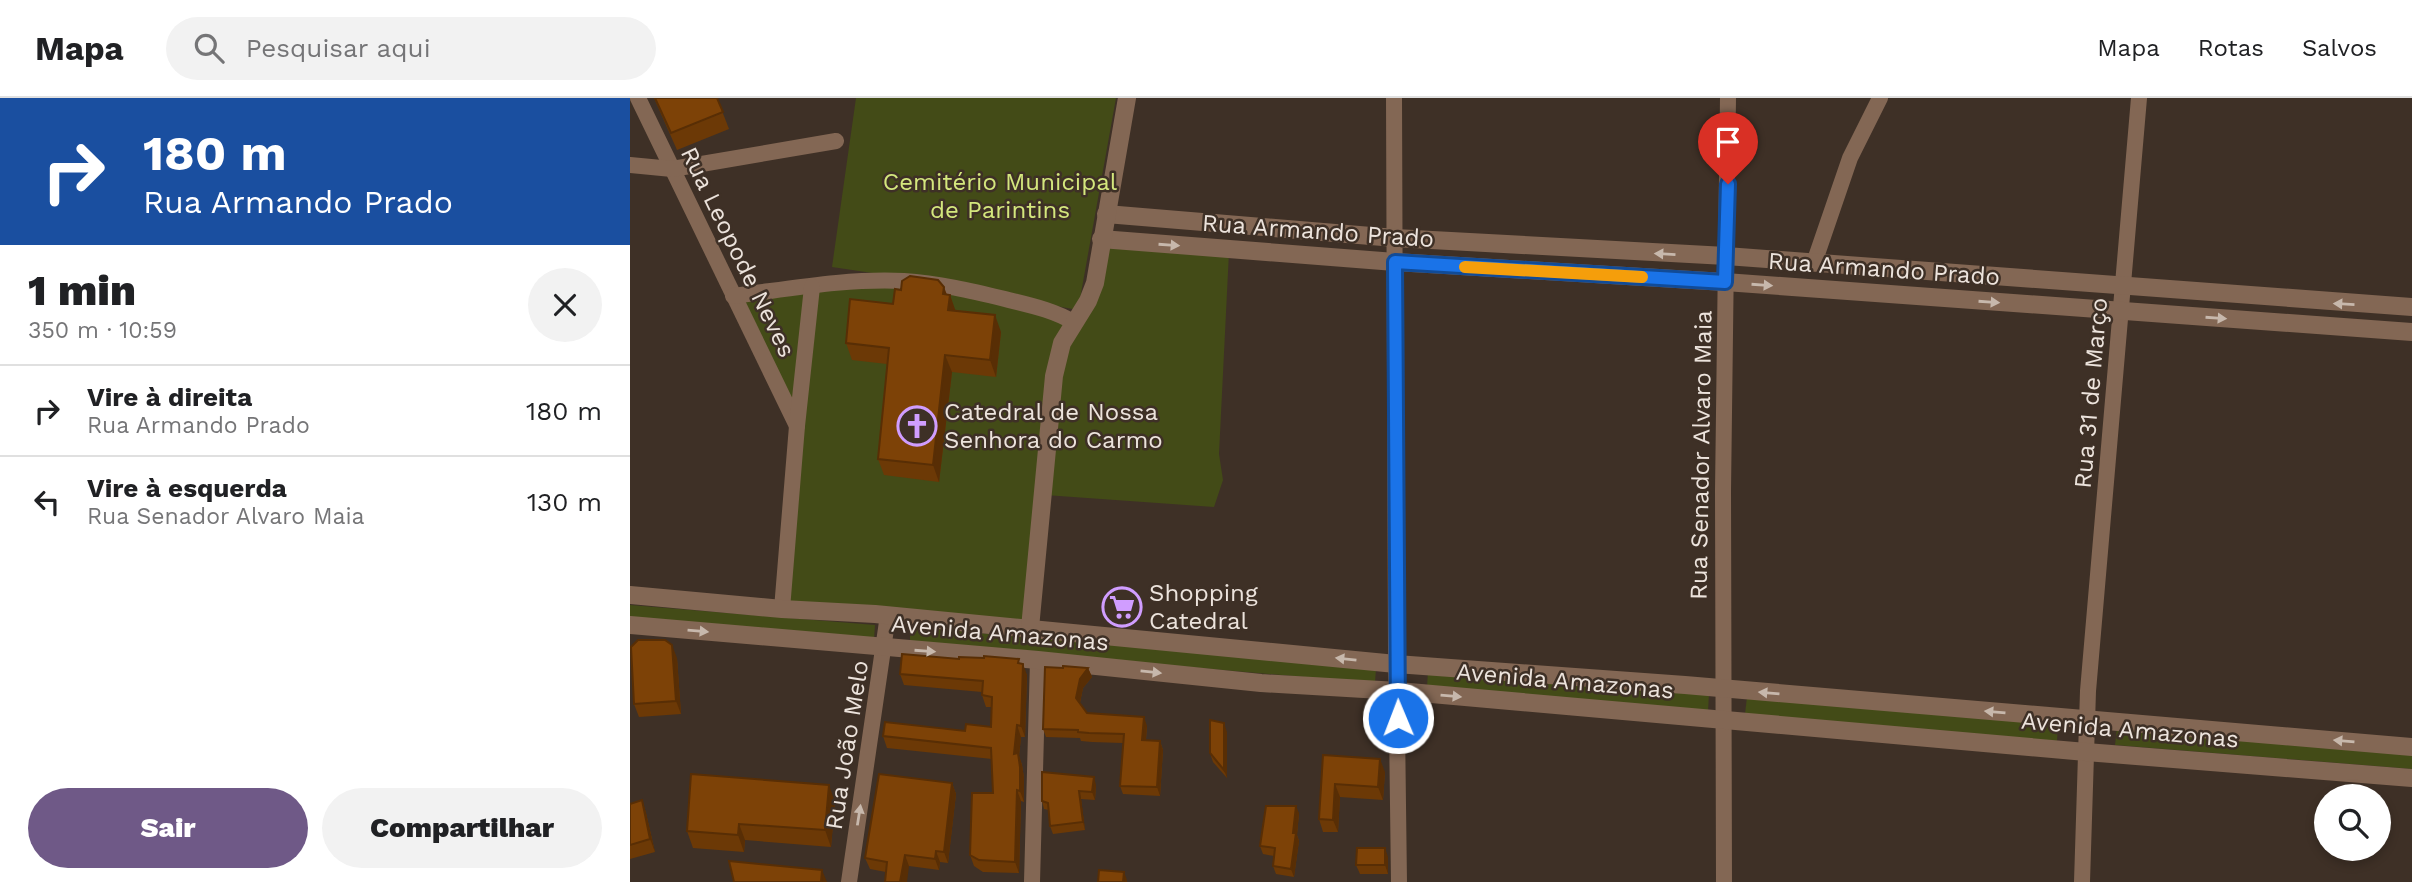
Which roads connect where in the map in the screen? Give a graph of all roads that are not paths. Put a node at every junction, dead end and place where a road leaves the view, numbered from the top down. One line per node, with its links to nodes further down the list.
1 (638, 98): 9 (street, Rua Leopode Neves)
2 (1127, 98): 10 (street)
3 (1394, 98): 11 (street)
4 (1728, 98): 13 (street, Rua Senador Alvaro Maia)
5 (1880, 98): 15 (street)
6 (2139, 98): 17 (street, Rua 31 de Março)
7 (836, 141): 9 (street)
8 (630, 165): 9 (street)
9 (672, 169): 19 (street, Rua Leopode Neves)
10 (1106, 214): 11 (street, Rua Armando Prado); 12 (street)
11 (1395, 238): 13 (street, Rua Armando Prado, one-way to 11); 14 (street)
12 (1101, 239): 14 (street, Rua Armando Prado, one-way to 14); 22 (street)
13 (1726, 256): 15 (street, Rua Armando Prado); 16 (street, Rua Senador Alvaro Maia)
14 (1395, 262): 16 (street, Rua Armando Prado); 32 (street)
15 (1814, 263): 17 (street, Rua Armando Prado)
16 (1725, 282): 21 (street, Rua Armando Prado, one-way to 21); 33 (street, Rua Senador Alvaro Maia)
17 (2123, 285): 20 (street, Rua Armando Prado, one-way to 17); 21 (street, Rua 31 de Março)
18 (812, 287): 19 (street); 22 (street); 24 (street)
19 (733, 296): 24 (street, Rua Leopode Neves)
20 (2412, 307)
21 (2122, 311): 23 (street, Rua Armando Prado, one-way to 23); 36 (street, Rua 31 de Março)
22 (1075, 323): 29 (street)
23 (2412, 332)
24 (797, 426): 26 (street)
25 (630, 595): 26 (street, Avenida Amazonas)
26 (782, 609): 27 (street, Avenida Amazonas)
27 (888, 615): 29 (street, Avenida Amazonas); 30 (street, Rua João Melo)
28 (630, 625): 30 (street, Avenida Amazonas, one-way to 30)
29 (1030, 628): 32 (street, Avenida Amazonas, one-way to 29)
30 (885, 648): 31 (street, Avenida Amazonas, one-way to 31); 40 (street, Rua João Melo, one-way to 30)
31 (1038, 660): 34 (street, Avenida Amazonas, one-way to 34); 41 (street)
32 (1396, 664): 33 (street, Avenida Amazonas); 34 (street)
33 (1723, 689): 35 (street, Rua Senador Alvaro Maia); 36 (street, Avenida Amazonas, one-way to 33)
34 (1398, 691): 35 (street, Avenida Amazonas, one-way to 35); 42 (street)
35 (1723, 719): 38 (street, Avenida Amazonas); 43 (street)
36 (2088, 719): 37 (street, Avenida Amazonas, one-way to 36); 38 (street, Rua 31 de Março)
37 (2412, 747)
38 (2086, 752): 39 (street, Avenida Amazonas); 44 (street)
39 (2412, 778)
40 (849, 882)
41 (1031, 882)
42 (1399, 882)
43 (1724, 882)
44 (2082, 882)

